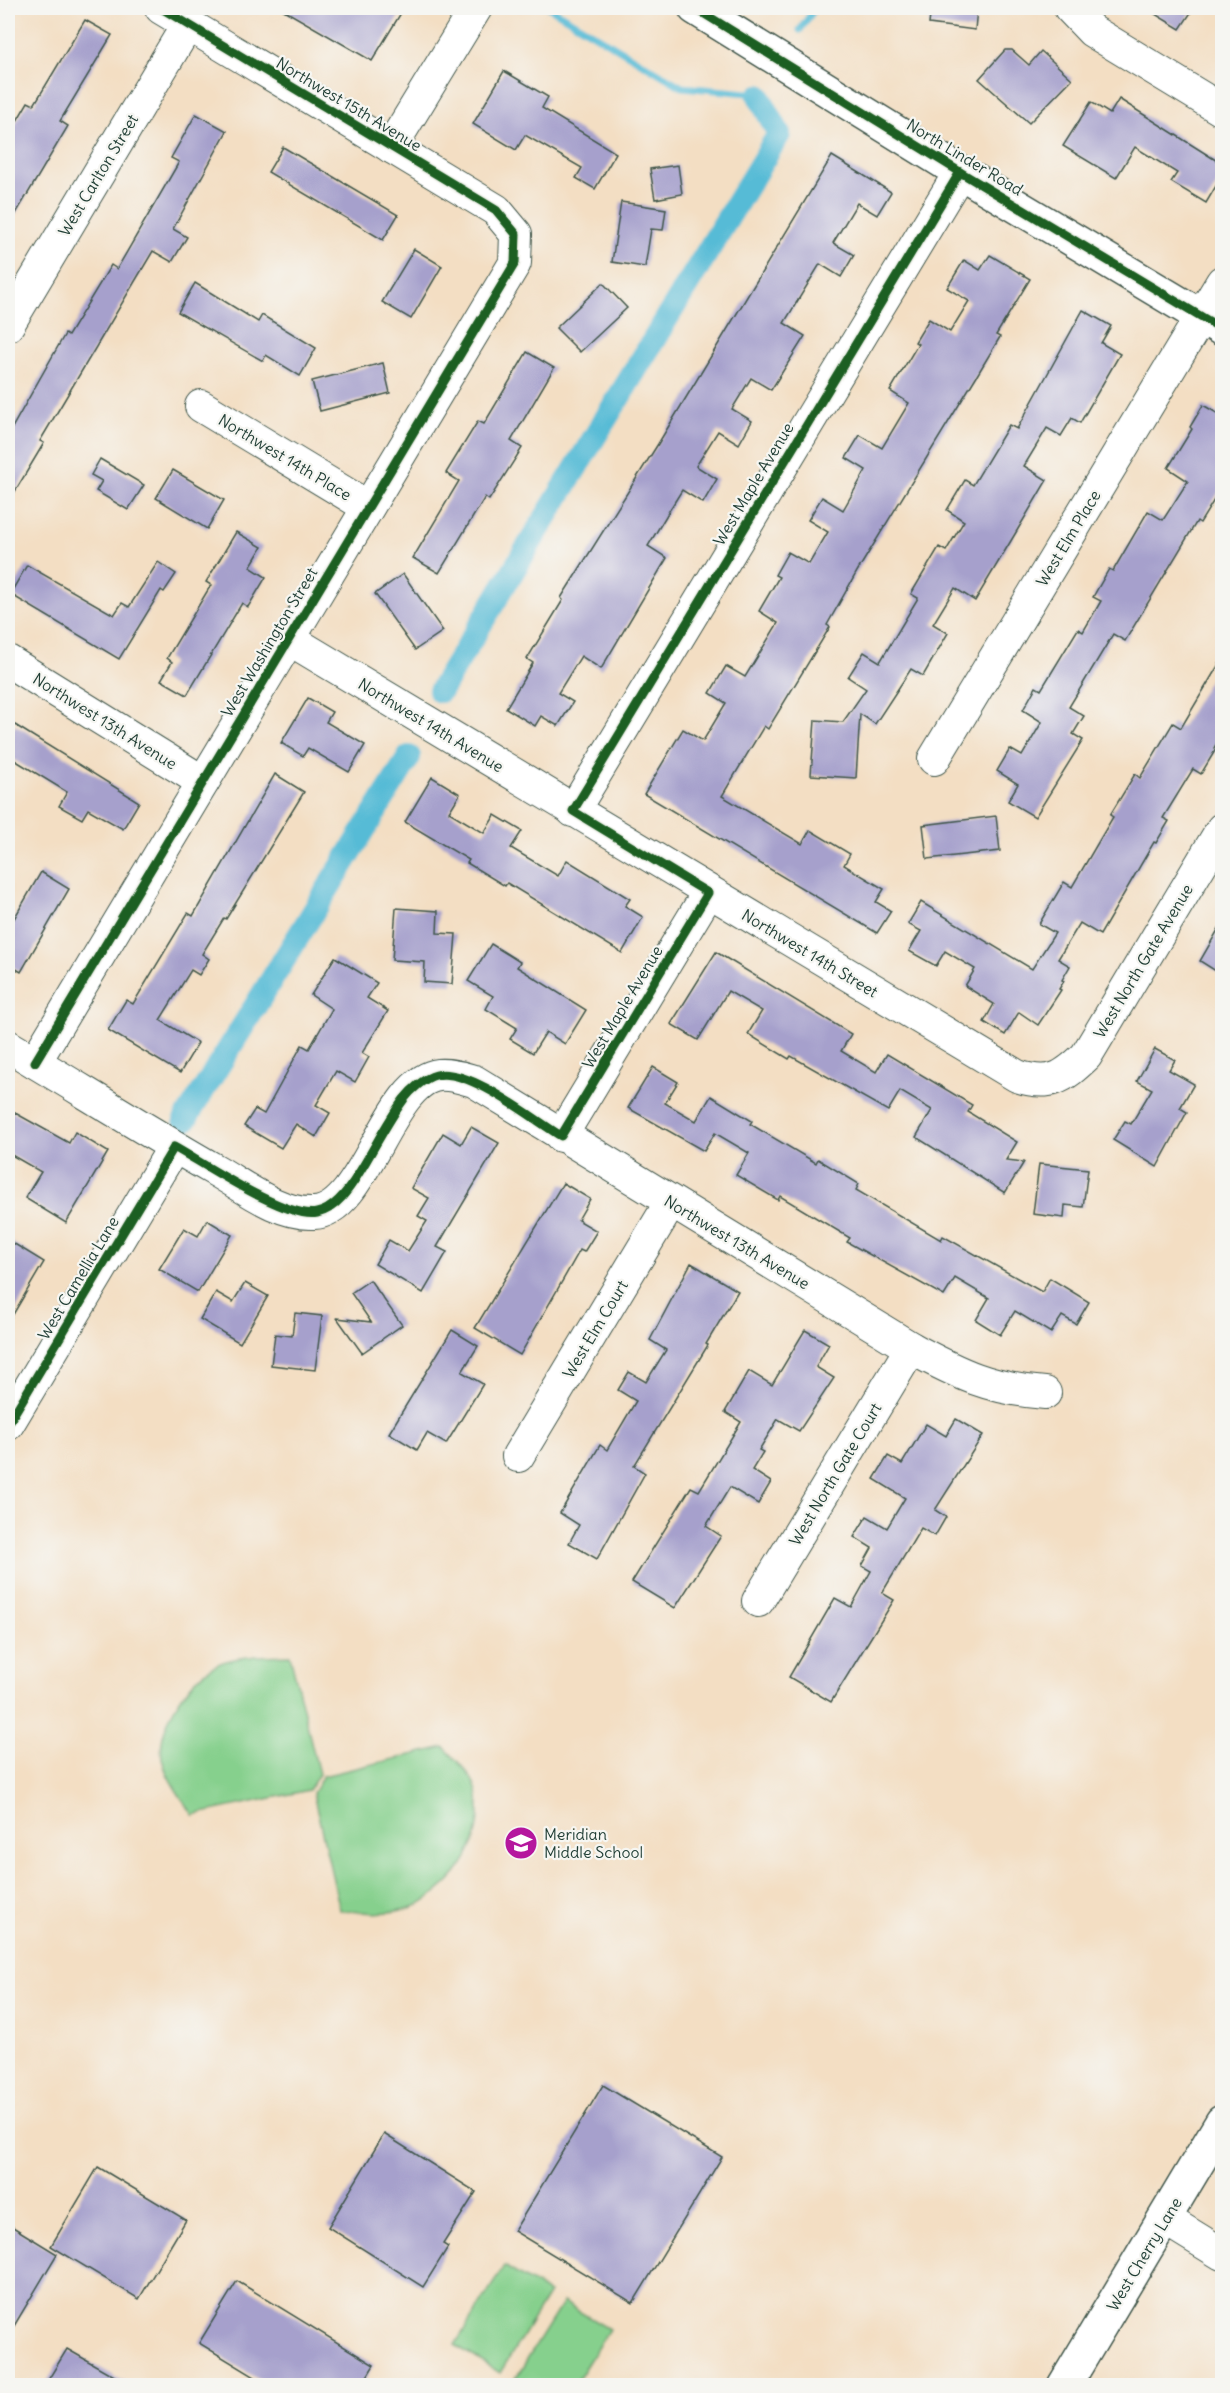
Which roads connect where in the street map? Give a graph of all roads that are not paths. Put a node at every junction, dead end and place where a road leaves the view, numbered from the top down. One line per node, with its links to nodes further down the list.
1 (161, 8): 5 (street, Northwest 15th Avenue)
2 (476, 8): 7 (street)
3 (695, 8): 8 (main road, North Linder Road)
4 (1070, 8): 6 (street)
5 (188, 24): 7 (street, Northwest 15th Avenue); 12 (street, West Carlton Street)
6 (1222, 110)
7 (391, 147): 9 (street, Northwest 15th Avenue)
8 (960, 172): 11 (main road, North Linder Road); 19 (street, West Maple Avenue)
9 (516, 234): 14 (street, West Washington Street)
10 (1222, 282): 11 (street, West Elm Place)
11 (1212, 322): 17 (street, West Elm Place)
12 (8, 325)
13 (201, 406): 14 (street, Northwest 14th Place)
14 (368, 507): 15 (street, West Washington Street)
15 (289, 639): 18 (street, West Washington Street); 19 (street, Northwest 14th Avenue)
16 (8, 661): 18 (street, Northwest 13th Avenue)
17 (934, 759)
18 (203, 782): 23 (street, West Washington Street)
19 (573, 811): 21 (street, Northwest 14th Street)
20 (1222, 829): 24 (street, West North Gate Avenue)
21 (708, 893): 24 (street, Northwest 14th Street); 25 (street, West Maple Avenue)
22 (8, 1046): 23 (street)
23 (34, 1062): 26 (street)
24 (1051, 1081)
25 (561, 1136): 26 (street, Northwest 13th Avenue); 27 (street, Northwest 13th Avenue)
26 (174, 1147): 30 (street, West Camellia Lane)
27 (671, 1203): 28 (street, Northwest 13th Avenue); 31 (street, West Elm Court)
28 (911, 1348): 29 (street, Northwest 13th Avenue); 32 (street, West North Gate Court)
29 (1045, 1393)
30 (11, 1411)
31 (518, 1456)
32 (758, 1600)
33 (1221, 2129): 34 (main road, West Cherry Lane)
34 (1165, 2219): 35 (street); 36 (main road, West Cherry Lane)
35 (1222, 2254)
36 (1064, 2385)

